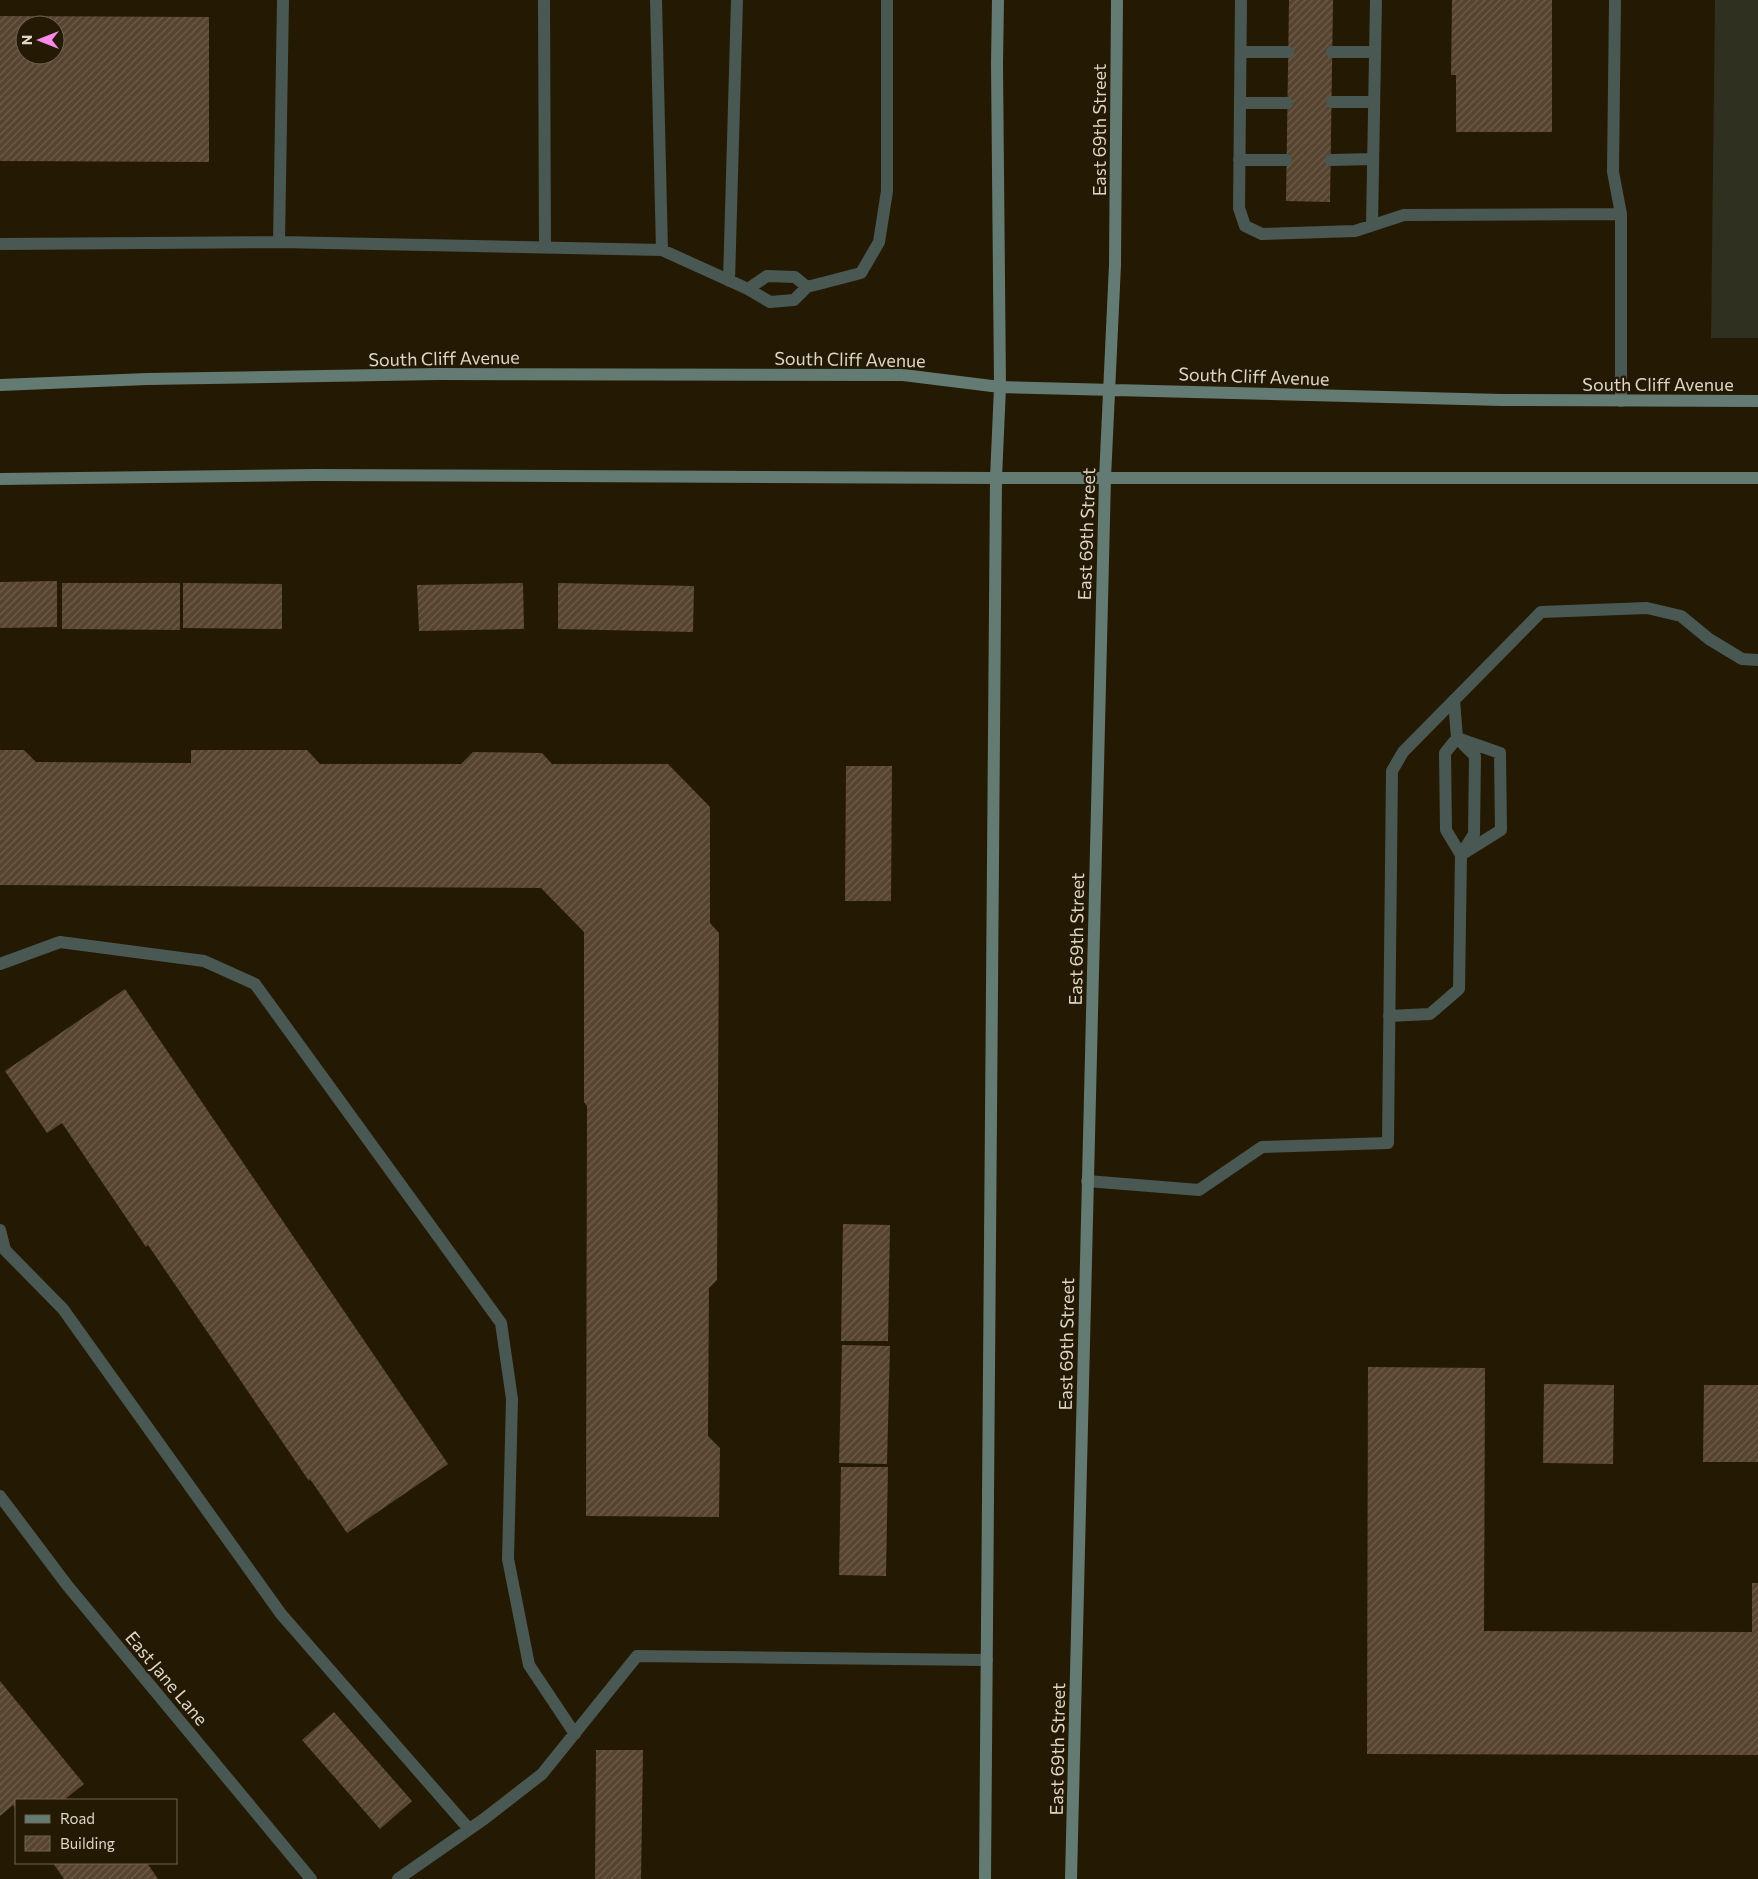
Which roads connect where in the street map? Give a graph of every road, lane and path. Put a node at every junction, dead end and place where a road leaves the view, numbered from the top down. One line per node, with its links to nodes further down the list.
1 (283, 0): 25 (street)
2 (544, 0): 27 (street)
3 (656, 0): 28 (street)
4 (737, 0): 29 (street)
5 (888, 0): 30 (street)
6 (998, 0): 33 (main road)
7 (1117, 0): 34 (main road, East 69th Street)
8 (1241, 0): 11 (street)
9 (1376, 0): 14 (street)
10 (1615, 0): 23 (street)
11 (1241, 52): 12 (street); 17 (street)
12 (1288, 52)
13 (1332, 52): 14 (street)
14 (1374, 52): 16 (street)
15 (1332, 102): 16 (street)
16 (1374, 102): 19 (street)
17 (1240, 103): 18 (street); 20 (street)
18 (1288, 103)
19 (1373, 159): 22 (street); 24 (street)
20 (1239, 160): 21 (street); 24 (street)
21 (1286, 160)
22 (1331, 160)
23 (1622, 214): 24 (street); 35 (street)
24 (1372, 226)
25 (279, 242): 26 (street); 27 (street)
26 (0, 244)
27 (545, 247): 28 (street)
28 (662, 250): 29 (street)
29 (729, 281): 31 (street)
30 (807, 287): 31 (street); 31 (street)
31 (748, 289)
32 (0, 385): 33 (main road, South Cliff Avenue)
33 (1000, 387): 34 (main road, South Cliff Avenue); 37 (main road)
34 (1108, 390): 35 (main road, South Cliff Avenue); 38 (main road, East 69th Street)
35 (1622, 401): 36 (main road, South Cliff Avenue)
36 (1758, 401)
37 (996, 478): 38 (main road); 40 (main road); 50 (main road)
38 (1105, 478): 39 (main road); 47 (main road, East 69th Street)
39 (1758, 478)
40 (0, 479)
41 (1758, 660): 42 (street)
42 (1454, 700): 43 (street); 46 (street)
43 (1457, 738): 44 (street); 44 (street); 44 (street)
44 (1461, 855): 46 (street)
45 (0, 964): 51 (street)
46 (1389, 1016): 47 (street)
47 (1087, 1181): 56 (main road, East 69th Street)
48 (0, 1230): 52 (street)
49 (0, 1496): 53 (street, East Jane Lane)
50 (987, 1660): 51 (street); 55 (main road)
51 (575, 1734): 52 (street)
52 (470, 1829): 54 (street)
53 (311, 1879)
54 (398, 1879)
55 (985, 1879)
56 (1071, 1879)

